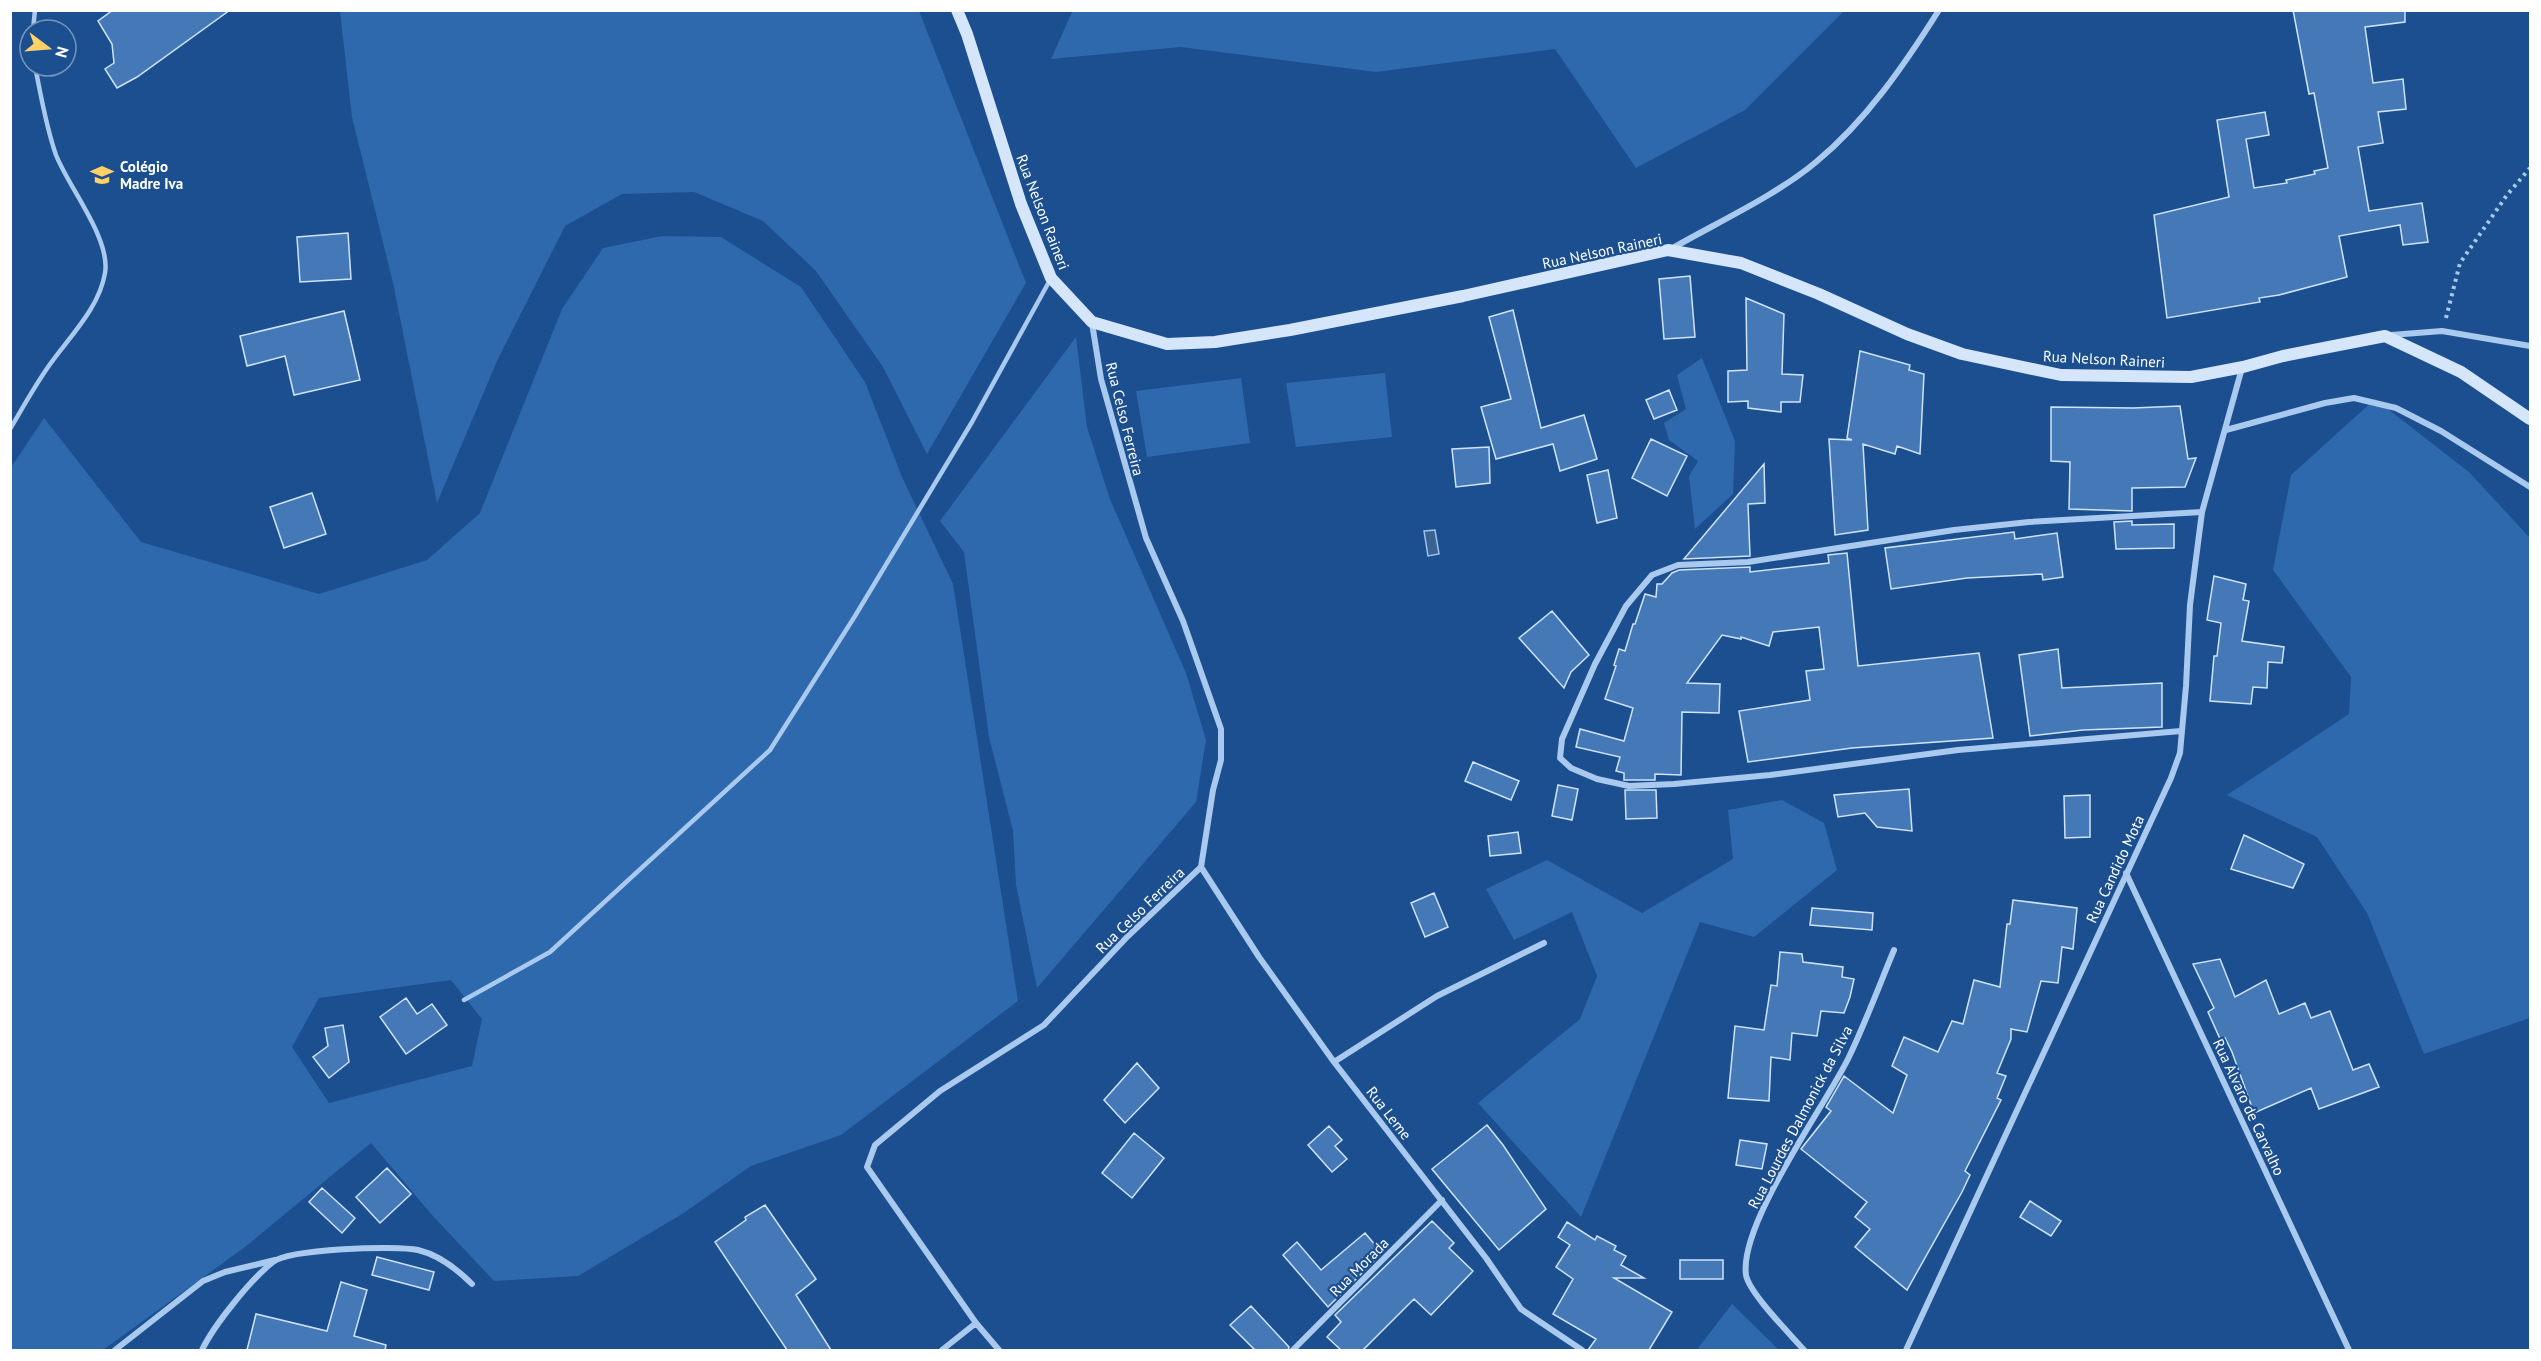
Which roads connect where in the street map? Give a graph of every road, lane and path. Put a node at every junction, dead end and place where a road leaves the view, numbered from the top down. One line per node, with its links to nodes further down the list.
1 (957, 10): 6 (main road, Rua Nelson Raineri)
2 (1940, 10): 5 (street)
3 (38, 78): 13 (lane)
4 (2530, 168): 8 (path)
5 (1668, 250): 7 (main road, Rua Nelson Raineri); 11 (main road, Rua Nelson Raineri)
6 (1051, 278): 7 (main road, Rua Nelson Raineri); 22 (lane)
7 (1092, 322): 18 (street, Rua Celso Ferreira)
8 (2442, 331): 9 (street); 10 (street)
9 (2385, 336): 11 (main road, Rua Nelson Raineri); 12 (main road)
10 (2530, 346)
11 (2242, 367): 14 (street, Rua Candido Mota)
12 (2530, 418)
13 (10, 429)
14 (2226, 430): 15 (street); 16 (street, Rua Candido Mota)
15 (2530, 487)
16 (2202, 512): 17 (street, Rua Candido Mota); 17 (street)
17 (2181, 731): 19 (street, Rua Candido Mota)
18 (1201, 867): 23 (street, Rua Leme); 27 (street, Rua Celso Ferreira)
19 (2126, 873): 35 (street, Rua Candido Mota); 36 (street, Rua Alvaro de Carvalho)
20 (1544, 943): 23 (street)
21 (1894, 950): 34 (street, Rua Lourdes Dalmonick da Silva)
22 (464, 1000)
23 (1334, 1062): 24 (street, Rua Leme)
24 (1442, 1200): 32 (street, Rua Morada); 33 (street, Rua Leme)
25 (275, 1260): 26 (street); 28 (street); 29 (street)
26 (472, 1284)
27 (976, 1323): 30 (street); 31 (street, Rua Celso Ferreira)
28 (115, 1350)
29 (202, 1350)
30 (942, 1350)
31 (999, 1350)
32 (1293, 1350)
33 (1582, 1350)
34 (1804, 1350)
35 (1906, 1350)
36 (2349, 1350)

